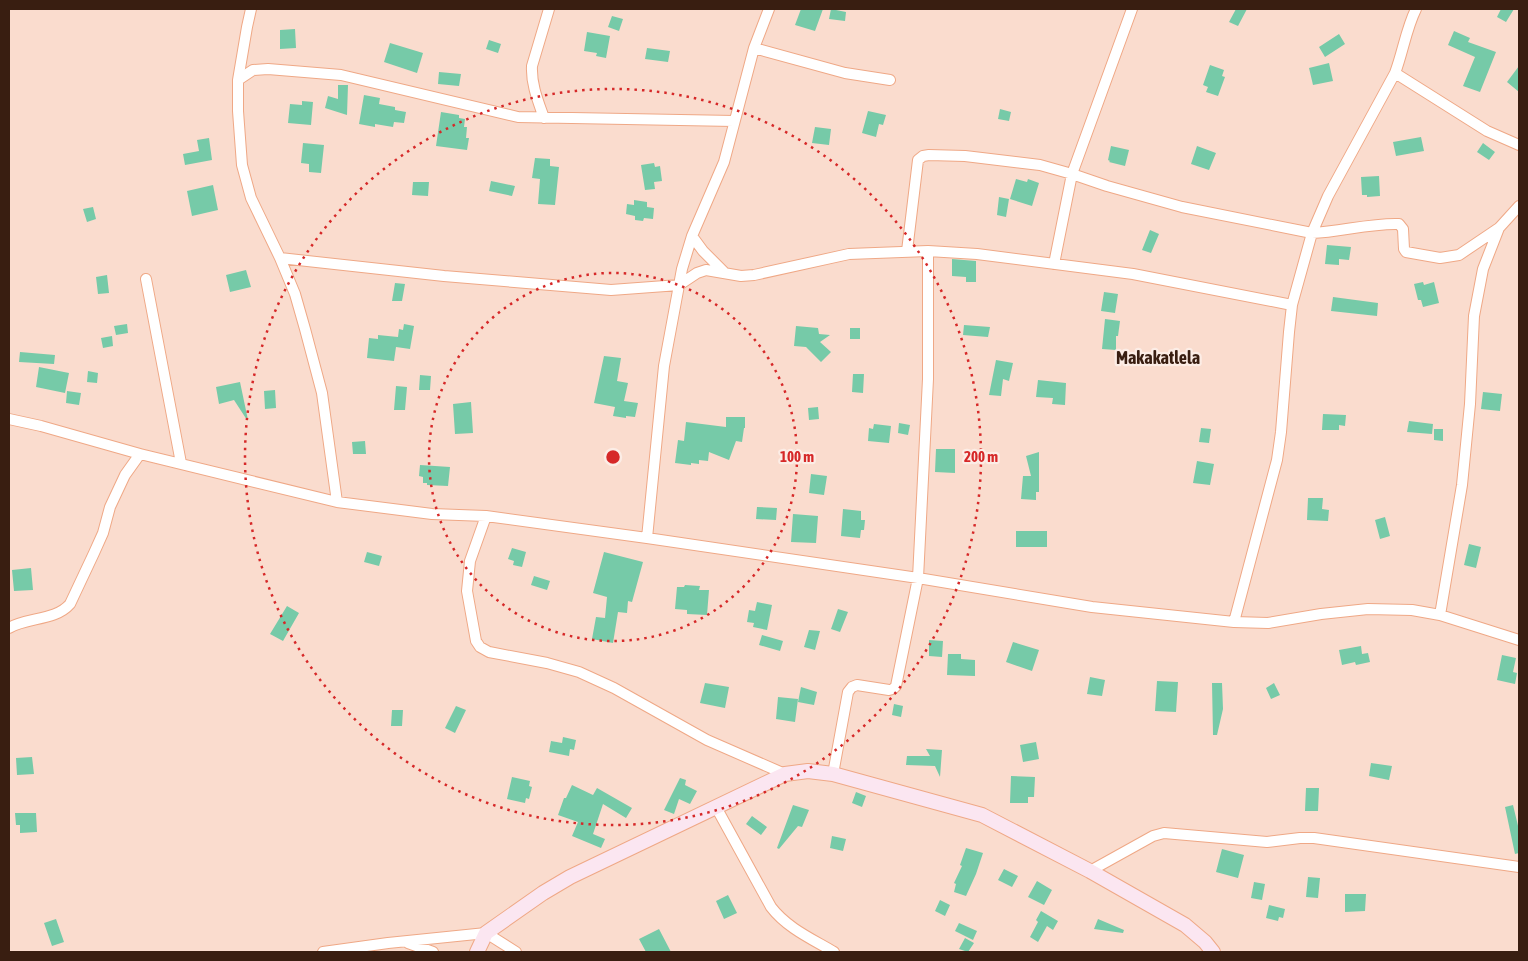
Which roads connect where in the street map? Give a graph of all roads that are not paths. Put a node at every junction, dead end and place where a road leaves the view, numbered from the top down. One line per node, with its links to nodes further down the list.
1 (252, 9): 8 (street)
2 (549, 9): 10 (street)
3 (769, 9): 6 (street)
4 (1132, 9): 13 (street)
5 (1416, 9): 7 (street)
6 (754, 48): 9 (street); 11 (street)
7 (1395, 72): 12 (street); 16 (street)
8 (238, 80): 10 (street); 20 (street)
9 (890, 80)
10 (544, 118): 11 (street)
11 (734, 121): 17 (street)
12 (1519, 145)
13 (1072, 174): 16 (street); 18 (street); 21 (street)
14 (1519, 206): 15 (street)
15 (1499, 228): 16 (street); 33 (street)
16 (1312, 233): 25 (street)
17 (692, 236): 22 (street); 24 (street)
18 (906, 251): 19 (street); 22 (street)
19 (928, 251): 21 (street); 32 (street)
20 (280, 258): 24 (street); 29 (street)
21 (1054, 264): 25 (street)
22 (724, 272): 24 (street)
23 (146, 279): 28 (street)
24 (679, 285): 31 (street)
25 (1292, 305): 34 (street)
26 (9, 419): 27 (street)
27 (140, 454): 28 (street); 35 (street)
28 (181, 463): 29 (street)
29 (337, 502): 30 (street)
30 (486, 516): 31 (street); 37 (street)
31 (647, 538): 32 (street)
32 (918, 578): 34 (street); 38 (street)
33 (1440, 615): 34 (street); 36 (street)
34 (1234, 622)
35 (9, 628)
36 (1519, 640)
37 (785, 774): 38 (street); 39 (street)
38 (833, 774): 41 (street)
39 (716, 807): 42 (street); 48 (street)
40 (1519, 867): 41 (street)
41 (1090, 871): 49 (street)
42 (486, 933): 43 (street); 46 (street); 47 (street)
43 (404, 941): 44 (street); 45 (street)
44 (323, 952)
45 (433, 952)
46 (477, 952)
47 (516, 952)
48 (834, 952)
49 (1213, 952)

